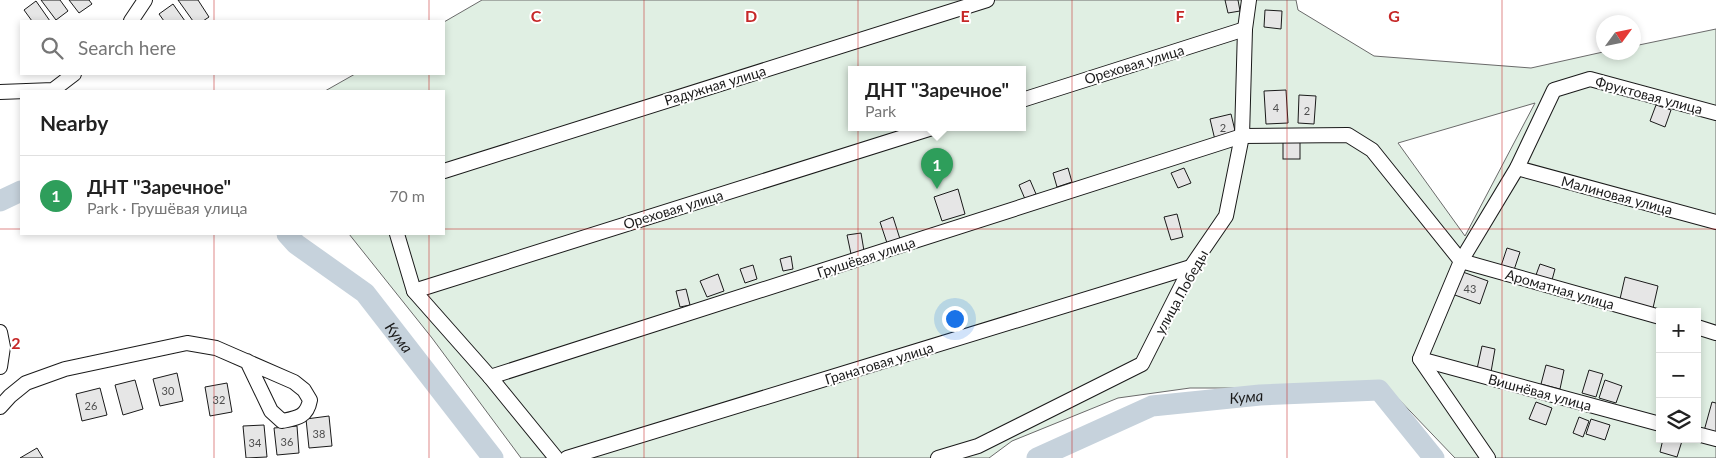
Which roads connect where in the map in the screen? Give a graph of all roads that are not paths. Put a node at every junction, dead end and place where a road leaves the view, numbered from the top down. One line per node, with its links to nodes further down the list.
1 (144, 0): 4 (street)
2 (987, 0): 15 (street, Радужная улица)
3 (1249, 0): 5 (street, улица Победы)
4 (132, 20)
5 (1245, 29): 10 (street, Ореховая улица); 13 (street, улица Победы)
6 (73, 75): 7 (street)
7 (53, 90)
8 (20, 91): 9 (street)
9 (0, 92)
10 (1026, 99)
11 (1716, 113): 14 (street, Фруктовая улица)
12 (922, 131): 20 (street, Ореховая улица)
13 (1242, 136): 18 (street, Грушёвая улица); 19 (street, улица Победы); 28 (street, Грушёвая улица)
14 (1517, 168): 16 (street, Малиновая улица); 18 (street)
15 (445, 171)
16 (1716, 222)
17 (396, 235): 20 (street)
18 (1461, 261): 21 (street, Ароматная улица); 25 (street)
19 (1191, 267): 34 (street, Гранатовая улица); 35 (street, улица Победы)
20 (414, 291): 28 (street)
21 (1656, 316)
22 (1701, 328): 24 (street)
23 (0, 332): 27 (street)
24 (1716, 332)
25 (1420, 359): 30 (street, Вишнёвая улица); 36 (street)
26 (247, 361): 26 (street); 29 (street)
27 (0, 367)
28 (490, 377): 33 (street)
29 (0, 407)
30 (1656, 423)
31 (1701, 435): 32 (street)
32 (1716, 439)
33 (556, 458)
34 (567, 458)
35 (938, 458)
36 (1488, 458)

